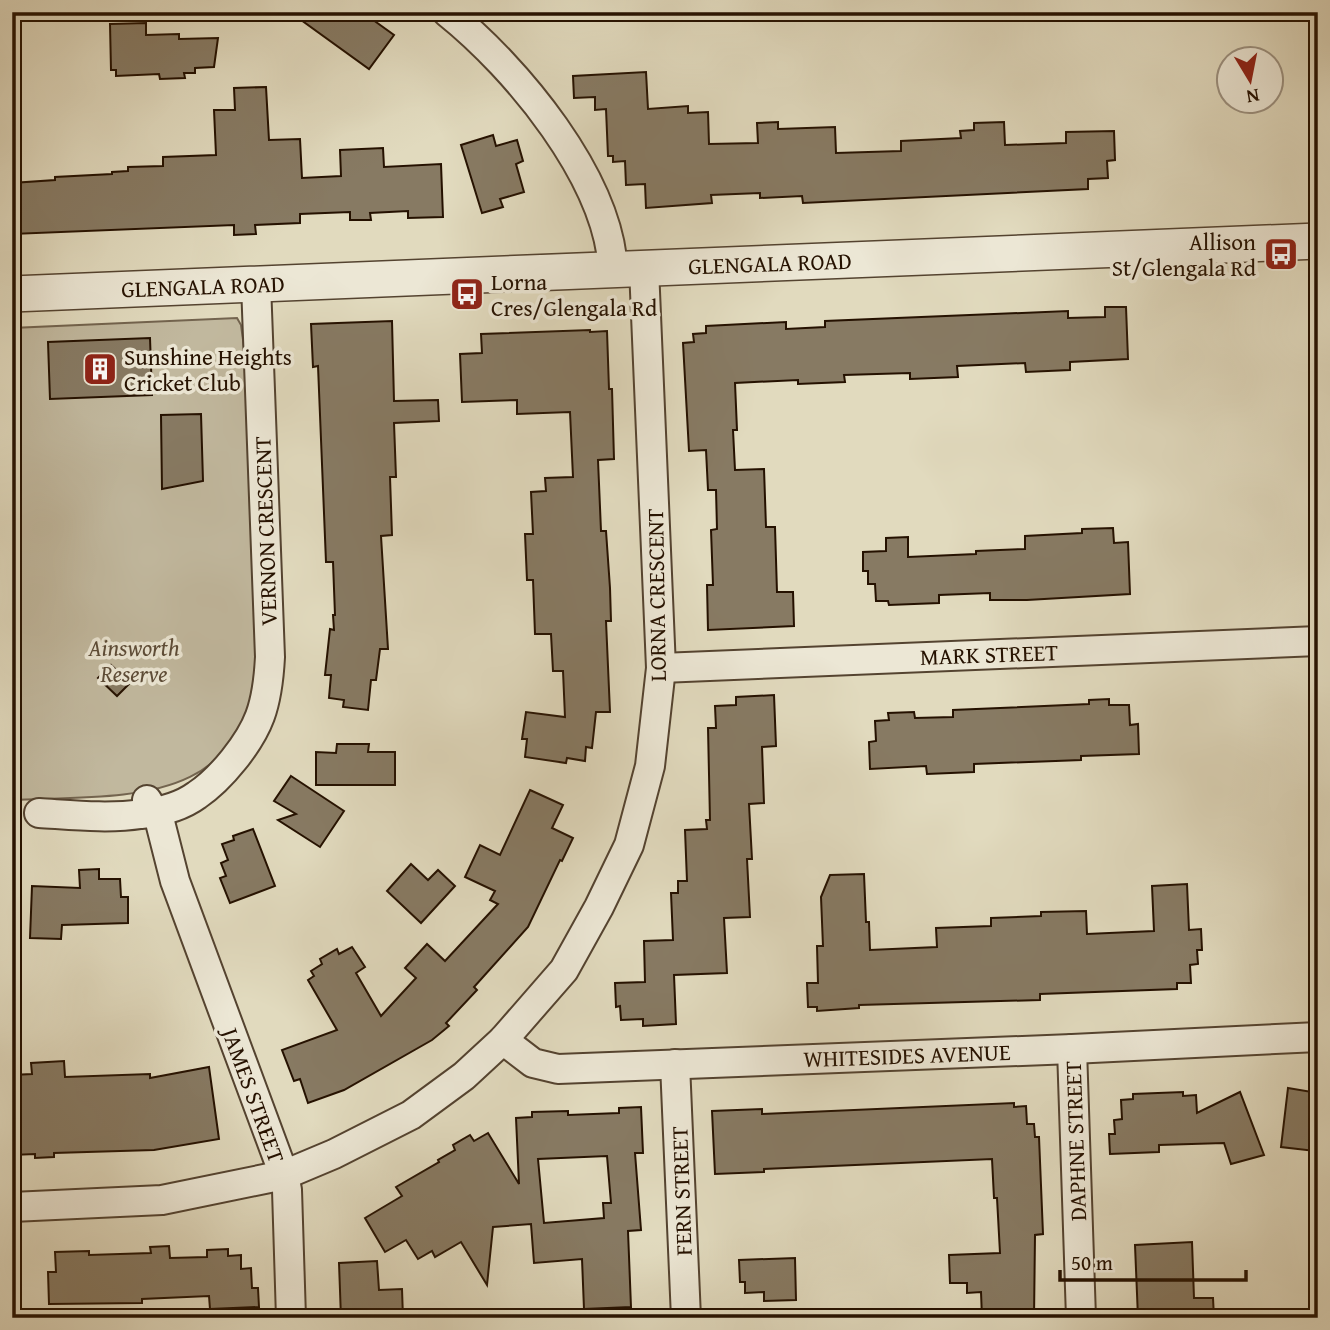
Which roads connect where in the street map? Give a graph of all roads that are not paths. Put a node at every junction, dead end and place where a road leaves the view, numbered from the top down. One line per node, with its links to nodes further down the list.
1 (447, 12): 3 (street, LORNA CRESCENT)
2 (1318, 241): 3 (street, GLENGALA ROAD)
3 (628, 269): 4 (street, GLENGALA ROAD); 7 (street, LORNA CRESCENT)
4 (256, 284): 5 (street, GLENGALA ROAD); 8 (street, VERNON CRESCENT)
5 (12, 294)
6 (1318, 641): 7 (street, MARK STREET)
7 (661, 668): 11 (street, LORNA CRESCENT)
8 (149, 808): 9 (street, VERNON CRESCENT); 14 (street, JAMES STREET)
9 (25, 813)
10 (1318, 1037): 12 (street, WHITESIDES AVENUE)
11 (503, 1040): 13 (street, WHITESIDES AVENUE); 14 (street, LORNA CRESCENT)
12 (1072, 1049): 13 (street, WHITESIDES AVENUE); 18 (street, DAPHNE STREET)
13 (676, 1064): 17 (street, FERN STREET)
14 (284, 1175): 15 (street); 16 (street, JAMES STREET)
15 (12, 1207)
16 (291, 1318)
17 (686, 1318)
18 (1081, 1318)

